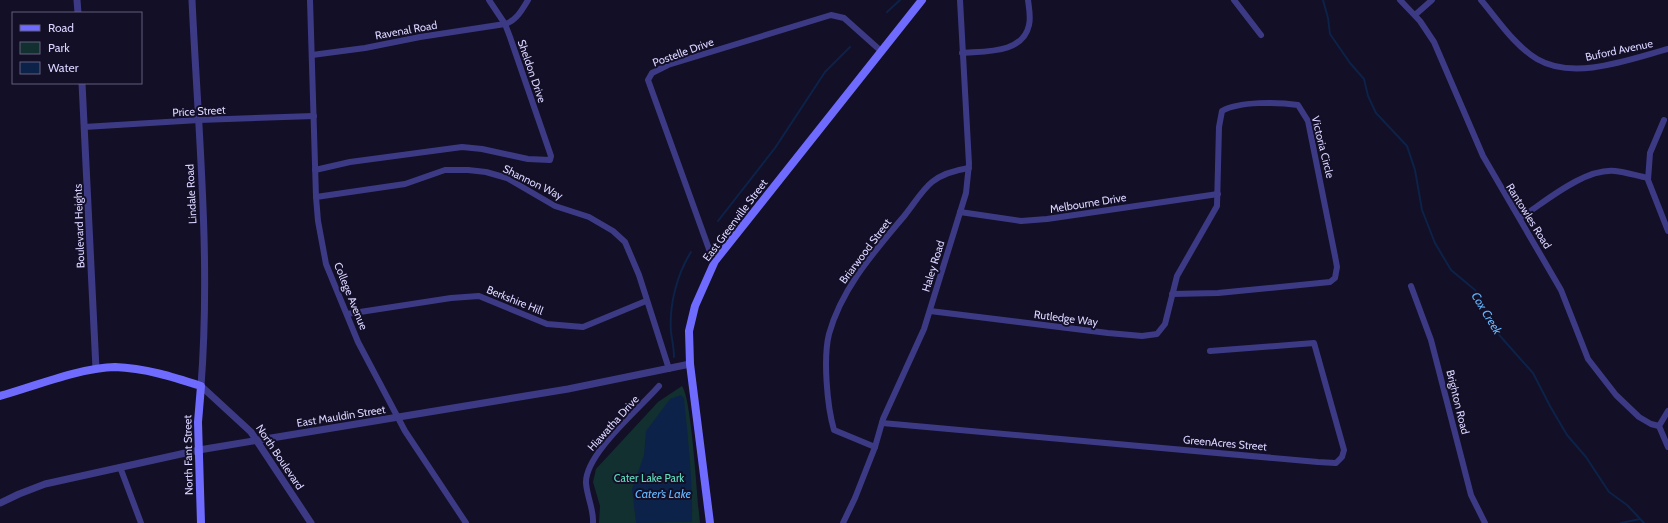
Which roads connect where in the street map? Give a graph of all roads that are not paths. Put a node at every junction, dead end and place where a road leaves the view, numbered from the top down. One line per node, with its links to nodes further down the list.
1 (77, 0): 13 (street)
2 (192, 0): 23 (street, Lindale Road)
3 (310, 0): 20 (street, College Avenue)
4 (489, 0): 15 (street, Sheldon Drive)
5 (528, 0): 15 (street)
6 (922, 0): 18 (main road, East Greenville Street)
7 (960, 0): 19 (street, Haley Road)
8 (1028, 0): 19 (street)
9 (1234, 0): 16 (street)
10 (1400, 0): 14 (street, Rantowles Road)
11 (1432, 0): 14 (street)
12 (1481, 0): 17 (street, Buford Avenue)
13 (78, 12)
14 (1415, 15): 33 (street, Rantowles Road)
15 (505, 24): 20 (street, Ravenal Road); 26 (street, Sheldon Drive)
16 (1261, 35)
17 (1668, 49)
18 (881, 51): 35 (main road, East Greenville Street); 35 (street, Postelle Drive)
19 (962, 52): 27 (street, Haley Road)
20 (312, 54): 22 (street, College Avenue)
21 (82, 84): 25 (street, Boulevard Heights)
22 (314, 116): 23 (street, Price Street); 28 (street, College Avenue)
23 (199, 120): 25 (street, Price Street); 45 (street, Lindale Road)
24 (1664, 120): 29 (street)
25 (84, 127): 43 (street, Boulevard Heights)
26 (551, 156): 28 (street, Shannon Way)
27 (969, 168): 32 (street, Haley Road); 53 (street, Briarwood Street)
28 (315, 170): 31 (street, College Avenue)
29 (1648, 178): 33 (street); 34 (street)
30 (1218, 194): 32 (street, Melbourne Drive); 37 (street, Victoria Circle); 37 (street, Victoria Circle)
31 (316, 197): 38 (street, Shannon Way); 40 (street, College Avenue)
32 (960, 212): 39 (street, Haley Road)
33 (1520, 218): 51 (street, Rantowles Road)
34 (1668, 231)
35 (714, 263): 42 (main road, East Greenville Street)
36 (1411, 286): 65 (street, Brighton Road)
37 (1172, 294): 39 (street, Rutledge Way)
38 (646, 301): 40 (street, Berkshire Hill); 44 (street, Shannon Way)
39 (930, 311): 50 (street, Haley Road)
40 (347, 314): 49 (street, College Avenue)
41 (1210, 350): 50 (street, GreenAcres Street)
42 (690, 364): 44 (street, East Mauldin Street); 63 (main road, East Greenville Street)
43 (96, 369): 45 (main road, North Boulevard); 47 (main road, North Boulevard)
44 (669, 369): 49 (street, East Mauldin Street)
45 (201, 386): 52 (street, North Boulevard); 55 (main road, North Fant Street)
46 (659, 386): 62 (street, Hiawatha Drive)
47 (0, 396)
48 (1668, 410): 51 (street)
49 (398, 418): 52 (street, East Mauldin Street); 61 (street, College Avenue)
50 (882, 423): 53 (street, Haley Road)
51 (1659, 426): 54 (street)
52 (256, 440): 55 (street, East Mauldin Street); 60 (street, North Boulevard)
53 (875, 447): 64 (street, Haley Road)
54 (1668, 447)
55 (199, 450): 56 (street, East Mauldin Street); 59 (main road, North Fant Street)
56 (120, 467): 57 (street, East Mauldin Street); 58 (street)
57 (0, 503)
58 (141, 523)
59 (201, 523)
60 (311, 523)
61 (466, 523)
62 (593, 523)
63 (710, 523)
64 (843, 523)
65 (1485, 523)

